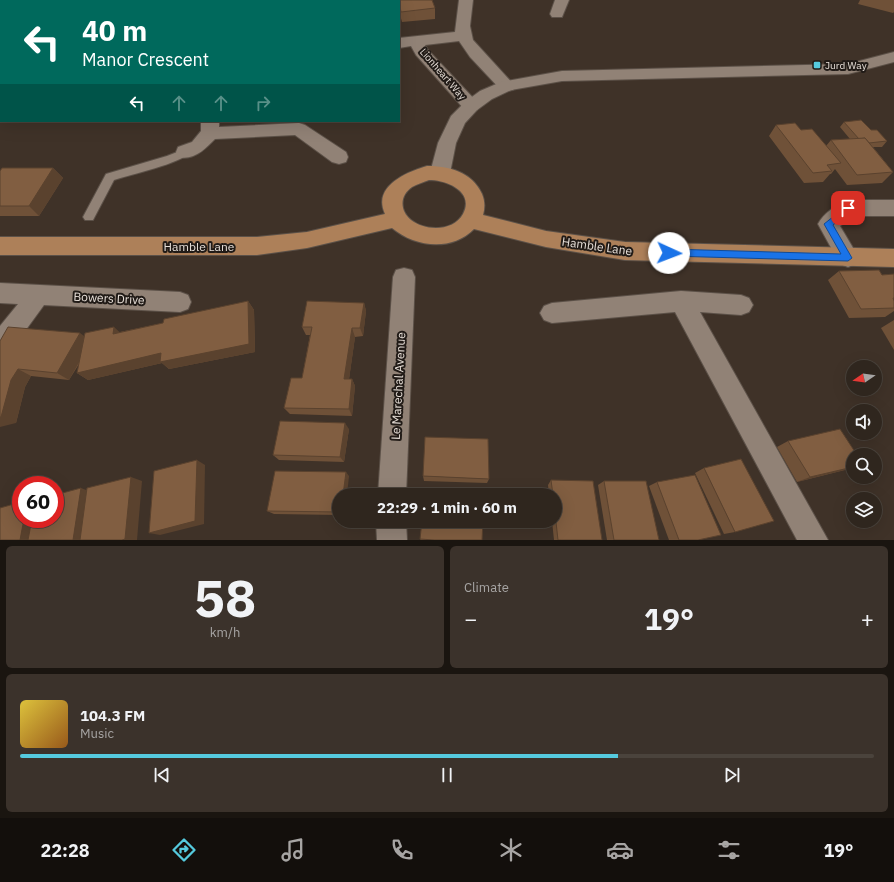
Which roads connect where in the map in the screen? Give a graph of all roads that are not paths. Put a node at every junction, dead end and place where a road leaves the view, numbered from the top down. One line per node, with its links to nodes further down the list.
1 (466, 0): 2 (street)
2 (464, 36): 3 (street, Lionheart Way); 6 (street)
3 (416, 42): 4 (street, Lionheart Way); 7 (street, Lionheart Way)
4 (400, 43)
5 (894, 57): 6 (street)
6 (507, 86): 7 (street)
7 (471, 106): 12 (street)
8 (300, 125): 9 (street); 11 (street)
9 (210, 127): 10 (street)
10 (184, 152): 14 (lane)
11 (339, 157)
12 (440, 173): 15 (main road); 16 (main road)
13 (894, 208): 18 (street)
14 (89, 217)
15 (395, 219): 16 (main road); 17 (main road, Hamble Lane)
16 (470, 220): 18 (main road, Hamble Lane)
17 (0, 246)
18 (848, 258): 19 (main road, Hamble Lane)
19 (894, 258)
20 (404, 277): 28 (street, Le Marechal Avenue)
21 (0, 293): 22 (street, Bowers Drive)
22 (38, 295): 24 (street, Bowers Drive); 27 (street)
23 (681, 301): 25 (street); 26 (street); 31 (street)
24 (180, 302)
25 (741, 305)
26 (552, 312)
27 (0, 345)
28 (392, 488)
29 (391, 528): 30 (street)
30 (392, 540)
31 (813, 540)

